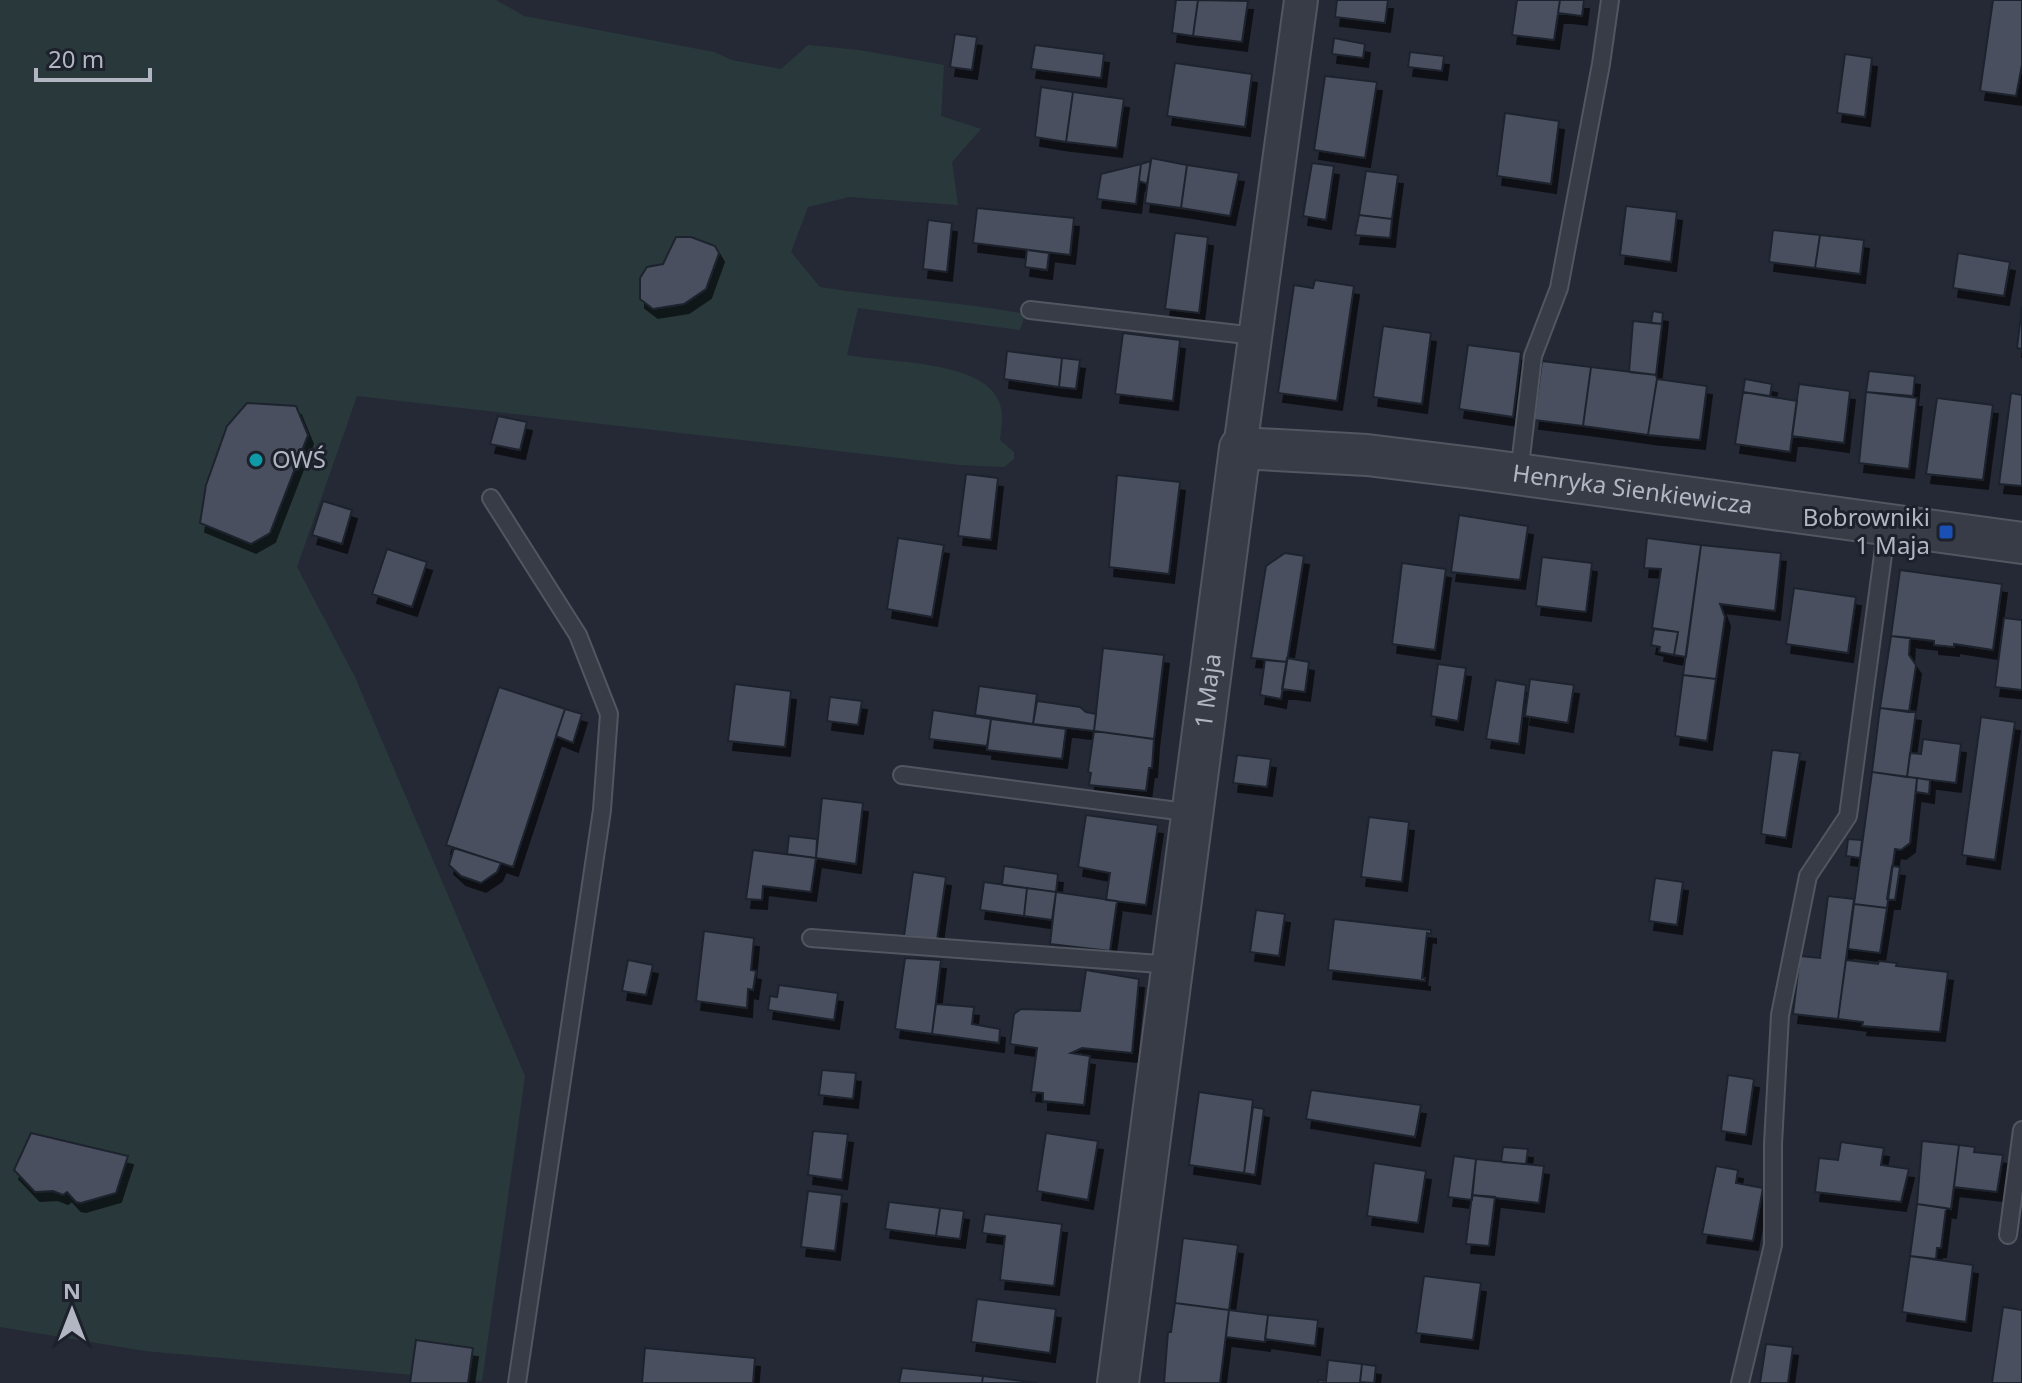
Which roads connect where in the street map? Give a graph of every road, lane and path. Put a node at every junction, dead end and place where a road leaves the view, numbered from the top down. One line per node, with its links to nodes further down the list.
1 (1301, 0): 4 (street, 1 Maja)
2 (1610, 0): 6 (lane)
3 (1030, 310): 4 (lane)
4 (1255, 336): 5 (street, 1 Maja)
5 (1240, 448): 6 (street, Henryka Sienkiewicza); 11 (street, 1 Maja)
6 (1519, 474): 8 (street, Henryka Sienkiewicza)
7 (491, 498): 16 (lane)
8 (1887, 524): 9 (street, Henryka Sienkiewicza); 18 (lane)
9 (2022, 543)
10 (902, 775): 11 (lane)
11 (1194, 813): 13 (street, 1 Maja)
12 (811, 938): 13 (lane)
13 (1174, 965): 17 (street, 1 Maja)
14 (2022, 1130): 15 (lane)
15 (2008, 1235)
16 (517, 1383)
17 (1118, 1383)
18 (1740, 1383)

